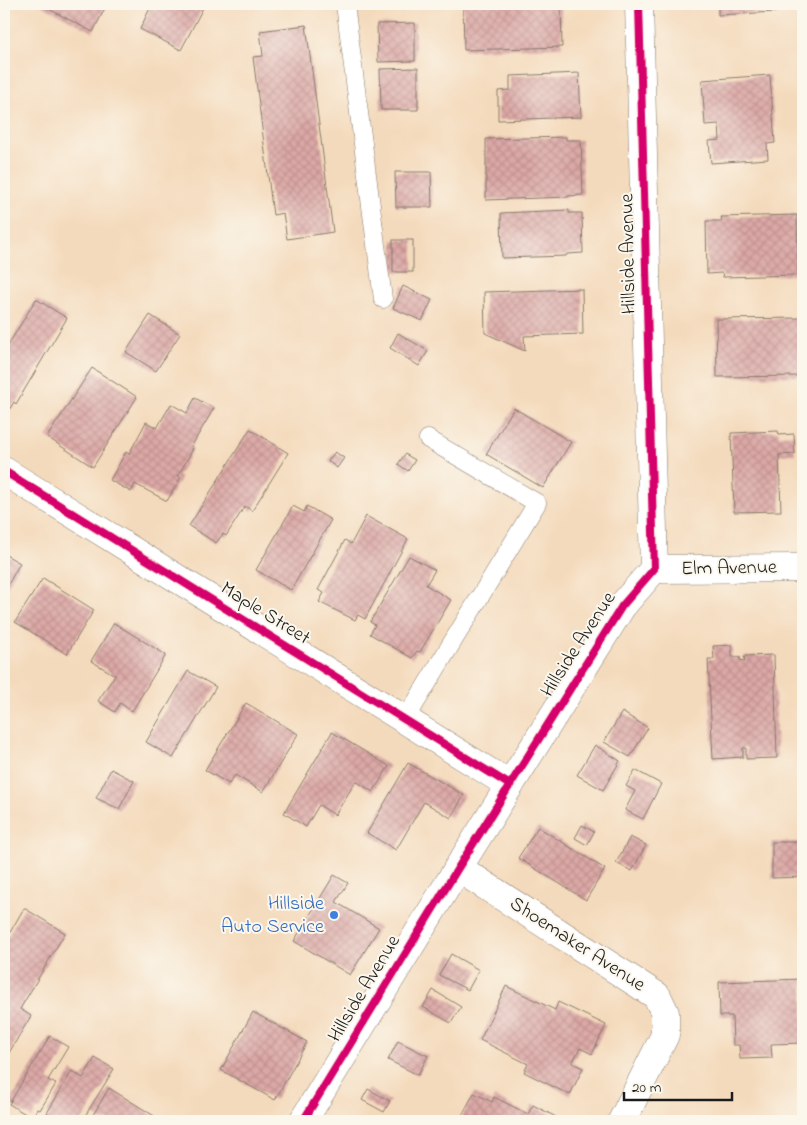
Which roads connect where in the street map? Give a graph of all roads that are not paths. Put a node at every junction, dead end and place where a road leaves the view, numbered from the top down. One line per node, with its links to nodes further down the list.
1 (346, 4): 3 (lane)
2 (639, 4): 7 (street, Hillside Avenue)
3 (383, 299)
4 (428, 439): 8 (lane)
5 (4, 471): 8 (street, Maple Street)
6 (803, 568): 7 (street, Elm Avenue)
7 (654, 570): 9 (street, Hillside Avenue)
8 (405, 720): 9 (street, Maple Street)
9 (510, 784): 10 (street, Hillside Avenue)
10 (458, 868): 11 (street, Hillside Avenue); 12 (street, Shoemaker Avenue)
11 (303, 1121)
12 (622, 1121)

